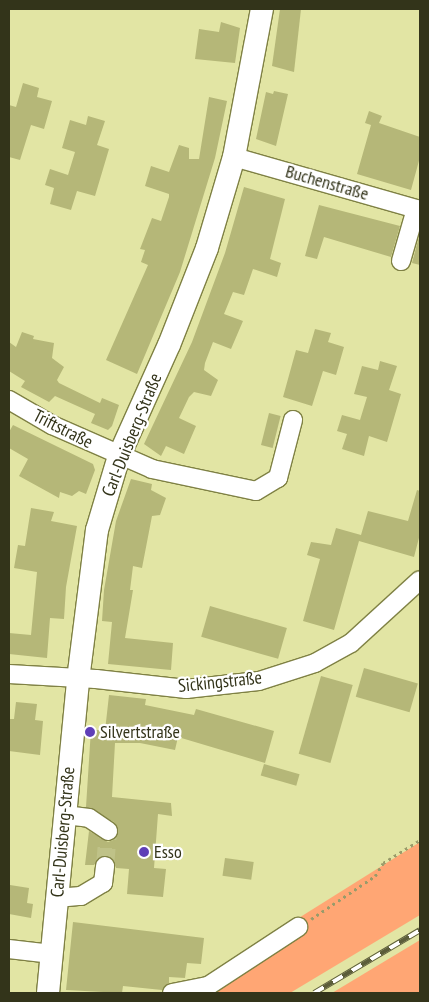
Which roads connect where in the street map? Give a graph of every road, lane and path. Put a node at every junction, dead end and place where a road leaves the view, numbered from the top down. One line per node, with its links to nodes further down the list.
1 (262, 9): 2 (main road, Carl-Duisberg-Straße)
2 (234, 157): 3 (street, Buchenstraße); 7 (main road, Carl-Duisberg-Straße)
3 (418, 209): 4 (street)
4 (401, 262)
5 (9, 400): 7 (street, Triftstraße)
6 (293, 420): 7 (street, Triftstraße)
7 (119, 456): 10 (main road, Carl-Duisberg-Straße)
8 (420, 580): 10 (street, Sickingstraße)
9 (9, 674): 10 (street)
10 (78, 680): 11 (main road, Carl-Duisberg-Straße)
11 (65, 815): 12 (street); 15 (main road, Carl-Duisberg-Straße)
12 (108, 831)
13 (420, 840): 16 (path)
14 (105, 866): 15 (street)
15 (57, 898): 18 (main road, Carl-Duisberg-Straße)
16 (298, 927): 20 (street)
17 (9, 949): 18 (street)
18 (52, 954): 19 (main road, Carl-Duisberg-Straße)
19 (48, 993)
20 (172, 993)

